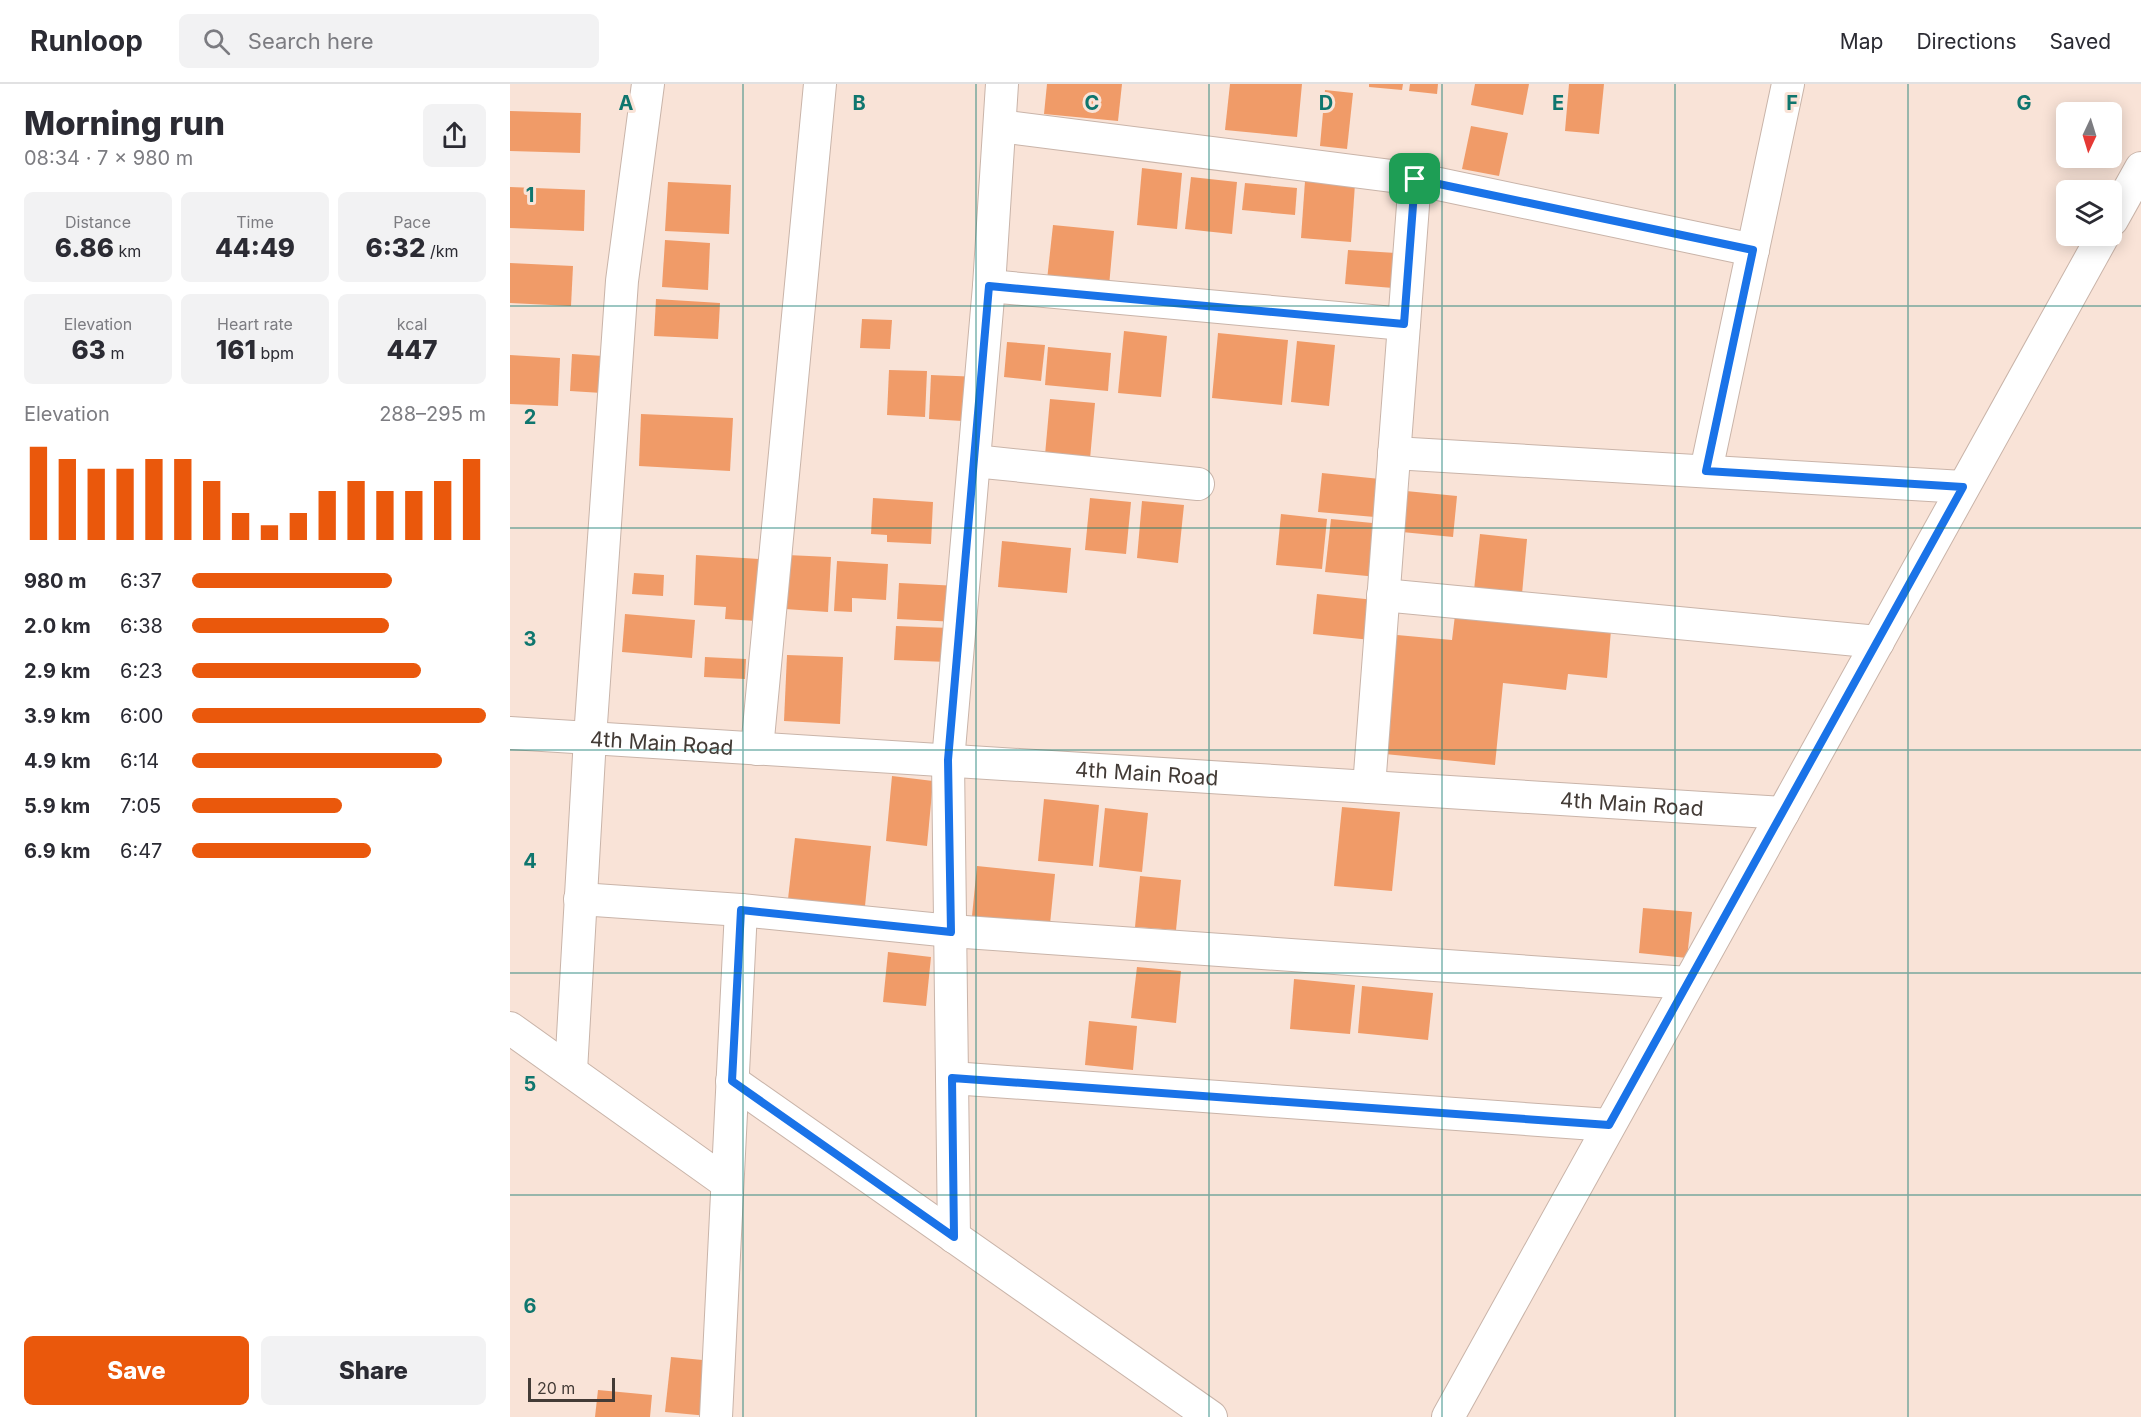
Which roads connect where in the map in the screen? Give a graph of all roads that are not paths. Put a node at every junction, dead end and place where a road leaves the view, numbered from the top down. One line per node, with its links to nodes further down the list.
1 (648, 84): 21 (street)
2 (820, 84): 22 (street)
3 (1002, 84): 5 (street)
4 (1788, 84): 10 (street)
5 (1000, 126): 7 (street); 11 (street)
6 (2141, 168): 8 (street)
7 (1415, 179): 10 (street); 12 (street)
8 (2122, 202)
9 (2097, 246): 17 (street)
10 (1753, 250): 15 (street)
11 (989, 286): 12 (street); 14 (street)
12 (1404, 324): 13 (street)
13 (1394, 453): 15 (street); 18 (street)
14 (974, 461): 16 (street); 23 (street)
15 (1706, 471): 17 (street)
16 (1198, 484)
17 (1963, 487): 19 (street)
18 (1383, 595): 19 (street); 24 (street)
19 (1878, 642): 25 (street)
20 (510, 733): 21 (street, 4th Main Road)
21 (590, 738): 22 (street, 4th Main Road); 26 (street)
22 (757, 749): 23 (street, 4th Main Road)
23 (948, 760): 24 (street, 4th Main Road); 28 (street)
24 (1369, 787): 25 (street, 4th Main Road)
25 (1783, 813): 29 (street)
26 (580, 899): 27 (street); 31 (street)
27 (741, 910): 28 (street); 33 (street)
28 (951, 932): 29 (street); 32 (street)
29 (1689, 983): 34 (street)
30 (510, 1028): 31 (street)
31 (571, 1071): 35 (street)
32 (952, 1078): 34 (street); 36 (street)
33 (732, 1081): 35 (street); 36 (street)
34 (1609, 1125): 39 (street)
35 (727, 1183): 37 (street)
36 (954, 1237): 38 (street)
37 (716, 1417)
38 (1211, 1417)
39 (1448, 1417)

